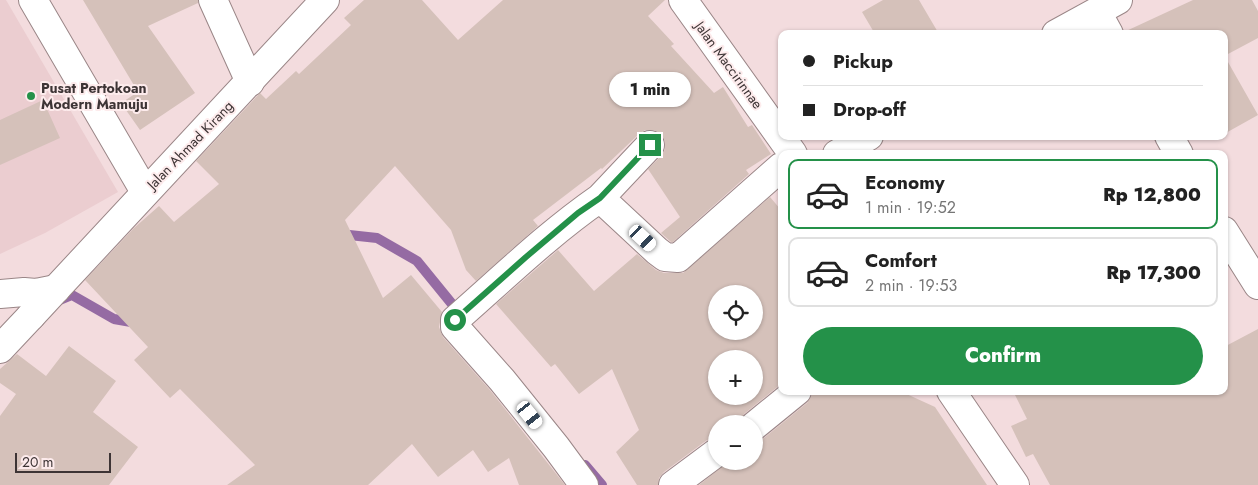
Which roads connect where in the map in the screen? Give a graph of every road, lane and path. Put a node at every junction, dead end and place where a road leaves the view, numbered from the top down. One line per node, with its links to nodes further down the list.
1 (33, 0): 13 (street)
2 (213, 0): 7 (street)
3 (325, 0): 7 (street, Jalan Ahmad Kirang)
4 (683, 0): 8 (street, Jalan Maccirinnae)
5 (1108, 15): 6 (street)
6 (1067, 30)
7 (250, 82): 13 (street, Jalan Ahmad Kirang)
8 (778, 133)
9 (862, 140): 11 (street)
10 (650, 145): 14 (street)
11 (844, 150)
12 (778, 170): 14 (street)
13 (145, 192): 17 (street, Jalan Ahmad Kirang)
14 (600, 198): 24 (street)
15 (1228, 237): 16 (street)
16 (1258, 285)
17 (56, 290): 18 (street); 19 (street, Jalan Ahmad Kirang)
18 (0, 294)
19 (0, 349)
20 (792, 395): 22 (street)
21 (955, 395): 26 (street)
22 (763, 419)
23 (708, 460): 25 (street)
24 (584, 485)
25 (673, 485)
26 (1015, 485)

